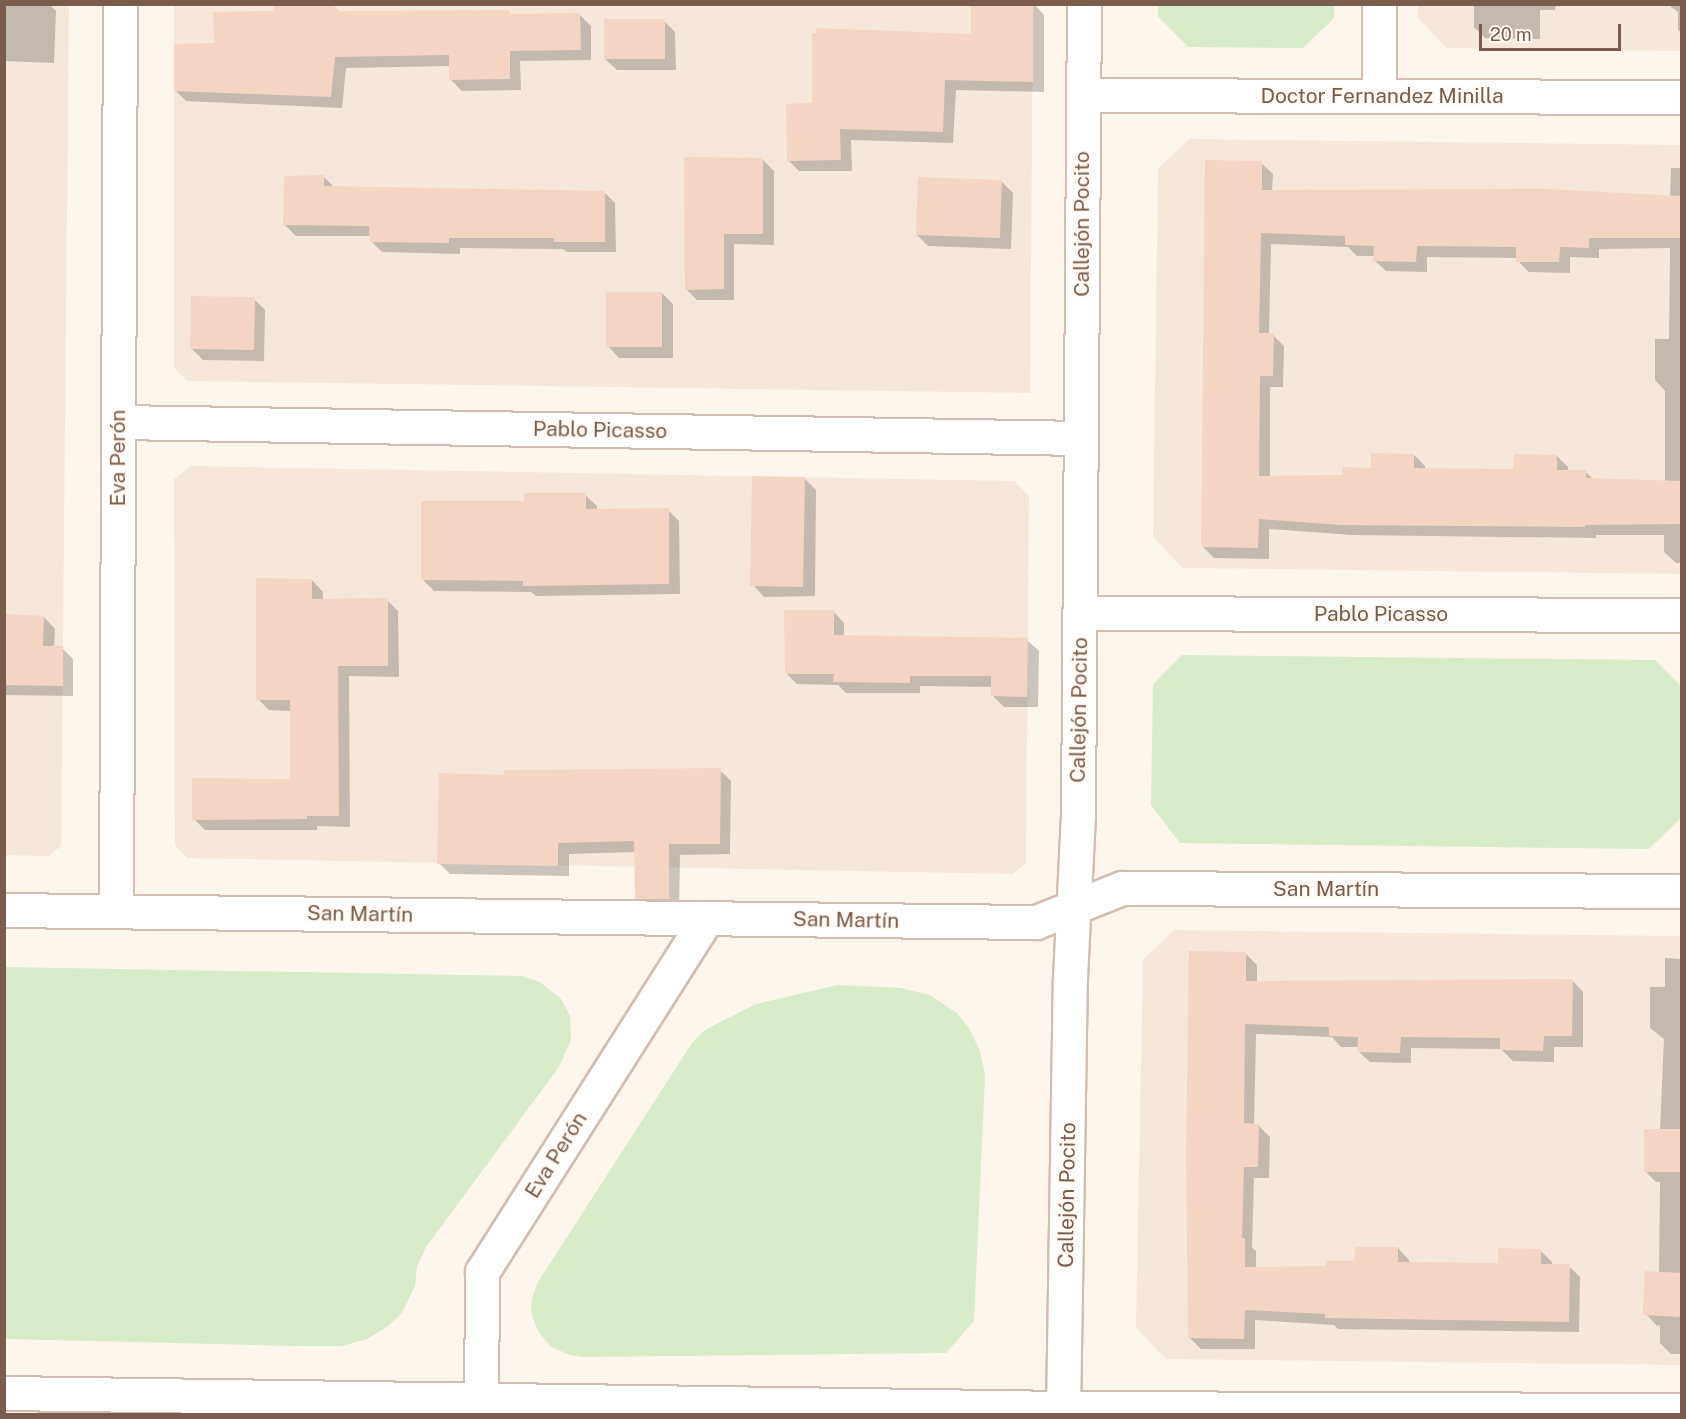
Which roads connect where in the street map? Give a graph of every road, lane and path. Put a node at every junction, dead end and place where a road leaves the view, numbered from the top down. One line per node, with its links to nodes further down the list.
1 (120, 4): 7 (street, Eva Perón)
2 (1084, 4): 4 (street, Callejón Pocito)
3 (1379, 4): 5 (street)
4 (1083, 95): 5 (street, Doctor Fernandez Minilla); 8 (street, Callejón Pocito)
5 (1379, 96): 6 (street, Doctor Fernandez Minilla)
6 (1682, 97)
7 (118, 422): 8 (street, Pablo Picasso); 14 (street, Eva Perón)
8 (1081, 438): 9 (street, Callejón Pocito)
9 (1080, 613): 10 (street, Pablo Picasso); 12 (street, Callejón Pocito)
10 (1682, 615)
11 (1682, 891): 12 (street, San Martín)
12 (1073, 908): 15 (street, San Martín); 19 (street, Callejón Pocito)
13 (4, 910): 14 (street, San Martín)
14 (116, 911): 15 (street, San Martín)
15 (707, 918): 17 (street, Eva Perón)
16 (4, 1393): 17 (street)
17 (481, 1408): 19 (street)
18 (1682, 1410): 19 (street)
19 (1063, 1411)

